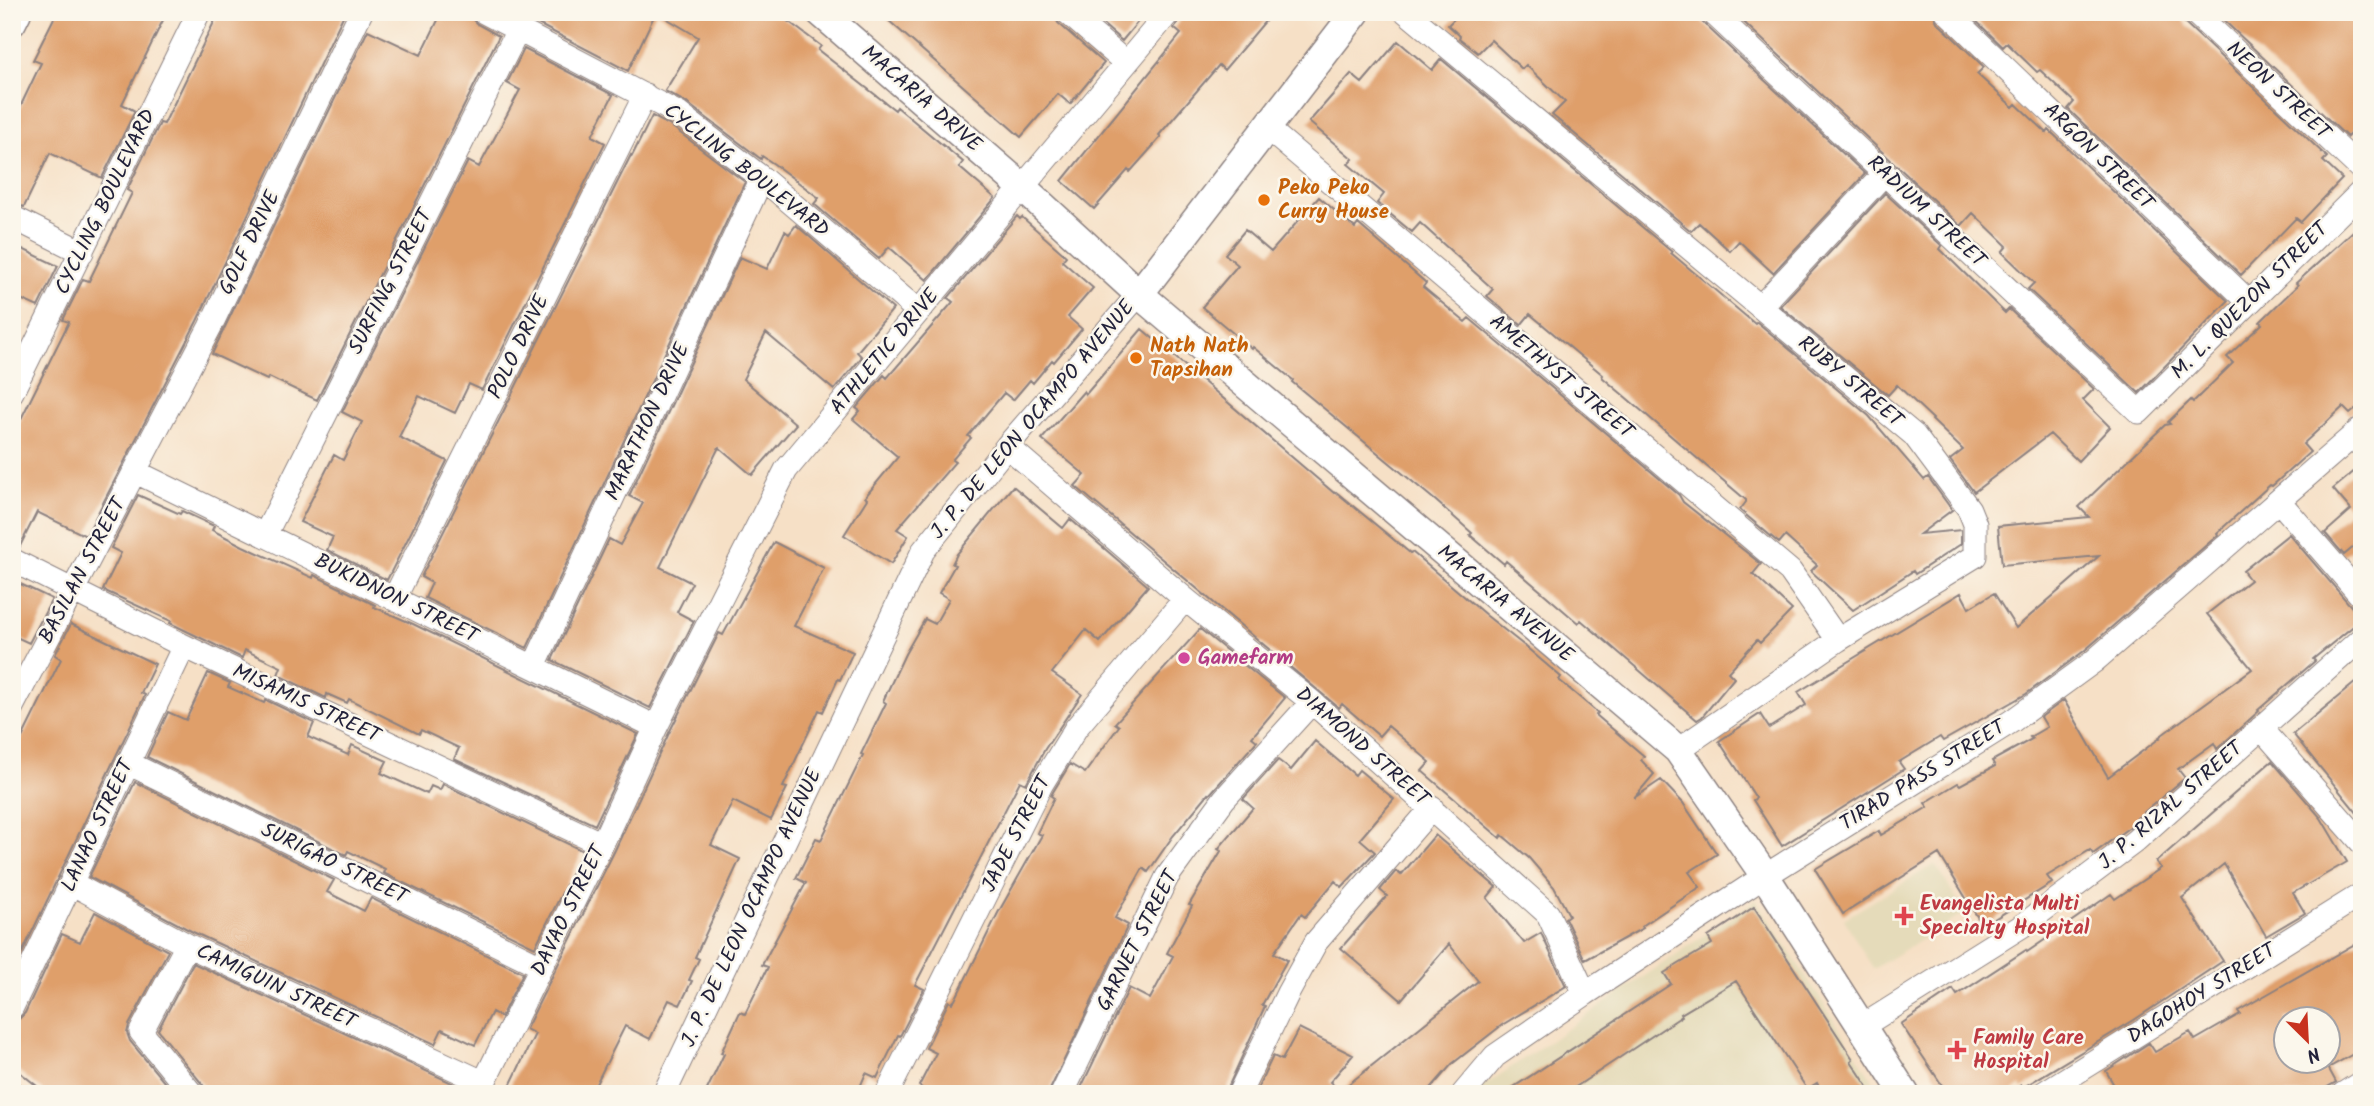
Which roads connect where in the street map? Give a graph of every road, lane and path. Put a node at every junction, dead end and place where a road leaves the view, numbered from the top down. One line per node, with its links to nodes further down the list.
1 (17, 12): 13 (street)
2 (199, 12): 24 (street, CYCLING BOULEVARD)
3 (361, 12): 33 (street, GOLF DRIVE)
4 (484, 12): 14 (street, CYCLING BOULEVARD)
5 (820, 12): 21 (street, MACARIA DRIVE)
6 (1067, 12): 15 (street)
7 (1169, 12): 15 (street, ATHLETIC DRIVE)
8 (1356, 12): 17 (street, J. P. DE LEON OCAMPO AVENUE)
9 (1406, 12): 27 (street, RUBY STREET)
10 (1712, 12): 19 (street, RADIUM STREET)
11 (1947, 12): 26 (street, ARGON STREET)
12 (2194, 12): 18 (street, NEON STREET)
13 (12, 22)
14 (518, 30): 16 (street, CYCLING BOULEVARD); 35 (street, SURFING STREET)
15 (1126, 63): 21 (street, ATHLETIC DRIVE)
16 (645, 95): 20 (street, CYCLING BOULEVARD); 39 (street, POLO DRIVE)
17 (1268, 129): 25 (street, J. P. DE LEON OCAMPO AVENUE); 42 (street, AMETHYST STREET)
18 (2362, 170)
19 (1884, 174): 27 (street); 30 (street, RADIUM STREET)
20 (762, 178): 28 (street, CYCLING BOULEVARD); 44 (street, MARATHON DRIVE)
21 (1022, 187): 25 (street, MACARIA AVENUE); 28 (street, ATHLETIC DRIVE)
22 (2362, 191): 26 (street, M. L. QUEZON STREET)
23 (12, 217): 24 (street)
24 (82, 252): 29 (street, CYCLING BOULEVARD)
25 (1139, 294): 32 (street, J. P. DE LEON OCAMPO AVENUE); 49 (street, MACARIA AVENUE)
26 (2249, 302): 30 (street, M. L. QUEZON STREET)
27 (1760, 307): 42 (street, RUBY STREET)
28 (918, 312): 47 (street, ATHLETIC DRIVE)
29 (12, 392)
30 (2139, 412)
31 (2362, 428): 34 (street, TIRAD PASS STREET)
32 (1007, 446): 40 (street, DIAMOND STREET); 65 (street, J. P. DE LEON OCAMPO AVENUE)
33 (136, 472): 35 (street, BUKIDNON STREET); 37 (street, BASILAN STREET)
34 (2279, 501): 38 (street); 54 (street, TIRAD PASS STREET)
35 (265, 535): 39 (street, BUKIDNON STREET)
36 (12, 560): 37 (street, MISAMIS STREET)
37 (71, 591): 43 (street, MISAMIS STREET); 46 (street, BASILAN STREET)
38 (2362, 597)
39 (394, 599): 44 (street, BUKIDNON STREET)
40 (1185, 599): 45 (street, DIAMOND STREET); 66 (street, JADE STREET)
41 (2362, 638): 48 (street, J. P. RIZAL STREET)
42 (1838, 640): 49 (street, RUBY STREET)
43 (184, 646): 50 (street, LANAO STREET); 53 (street, MISAMIS STREET)
44 (534, 666): 47 (street, BUKIDNON STREET)
45 (1312, 702): 51 (street, DIAMOND STREET); 67 (street, GARNET STREET)
46 (12, 707)
47 (656, 727): 53 (street, DAVAO STREET)
48 (2261, 728): 52 (street); 61 (street, J. P. RIZAL STREET)
49 (1678, 751): 54 (street, MACARIA AVENUE)
50 (128, 763): 55 (street, LANAO STREET); 58 (street, SURIGAO STREET)
51 (1432, 808): 59 (street, DIAMOND STREET); 68 (street)
52 (2362, 843)
53 (602, 845): 58 (street, DAVAO STREET)
54 (1765, 876): 59 (street, TIRAD PASS STREET); 61 (street, MACARIA AVENUE)
55 (71, 883): 57 (street, CAMIGUIN STREET); 60 (street, LANAO STREET)
56 (2362, 894): 71 (street, DAGOHOY STREET)
57 (187, 945): 63 (street, CAMIGUIN STREET); 64 (street)
58 (541, 966): 63 (street, DAVAO STREET)
59 (1585, 994): 69 (street, TIRAD PASS STREET)
60 (12, 1007)
61 (1861, 1027): 70 (street, MACARIA AVENUE)
62 (2362, 1082): 72 (street)
63 (482, 1088)
64 (192, 1094)
65 (664, 1094)
66 (887, 1094)
67 (1062, 1094)
68 (1239, 1094)
69 (1463, 1094)
70 (1905, 1094)
71 (2042, 1094)
72 (2343, 1094)

